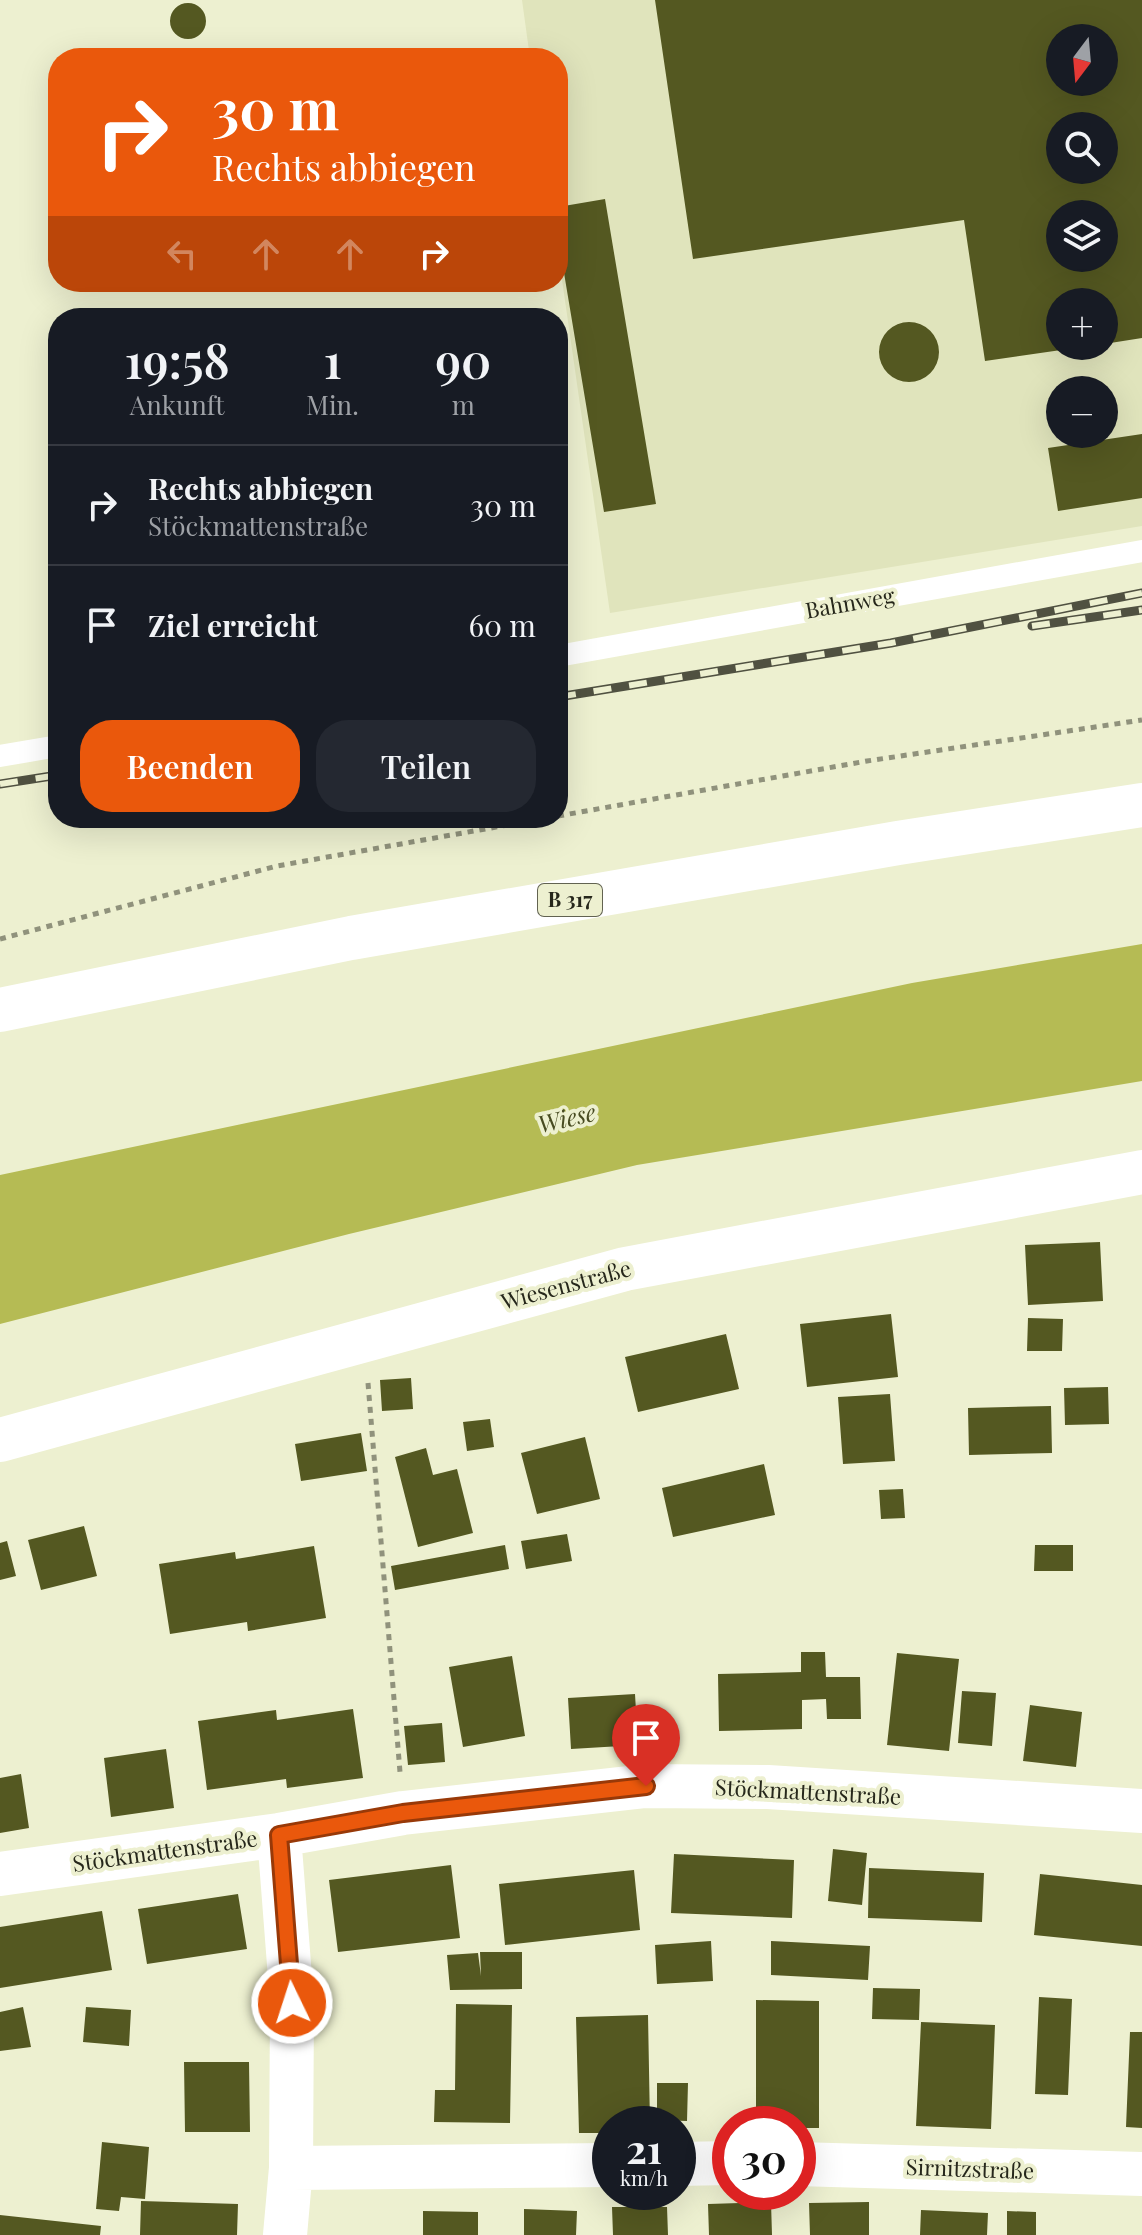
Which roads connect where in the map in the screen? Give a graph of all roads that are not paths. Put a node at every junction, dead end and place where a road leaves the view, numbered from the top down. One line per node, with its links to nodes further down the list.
1 (1142, 551): 2 (lane, Bahnweg)
2 (568, 654)
3 (48, 748): 4 (lane)
4 (0, 756)
5 (1142, 805): 6 (street, B 317)
6 (0, 1010)
7 (1142, 1172): 8 (street, Wiesenstraße)
8 (0, 1440)
9 (1142, 1811): 10 (street, Stöckmattenstraße)
10 (279, 1835): 11 (street, Stöckmattenstraße); 14 (street)
11 (0, 1874)
12 (592, 2165): 14 (street)
13 (816, 2165): 15 (street, Sirnitzstraße)
14 (291, 2168): 16 (street)
15 (1142, 2174)
16 (285, 2235)

